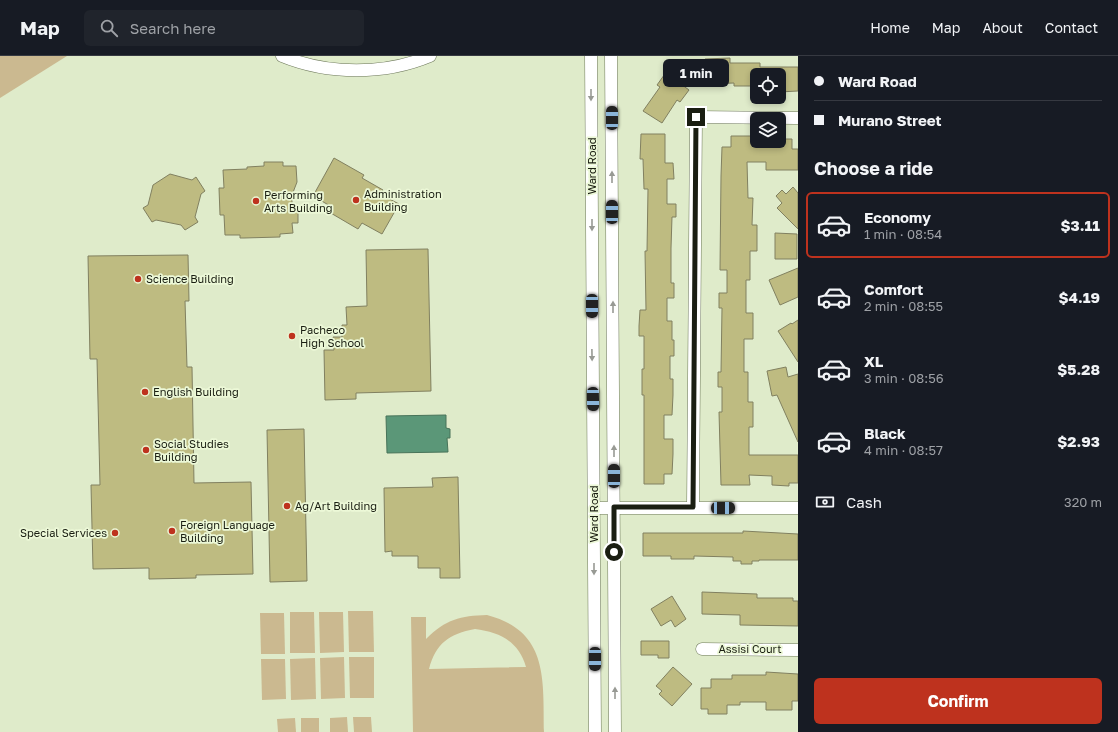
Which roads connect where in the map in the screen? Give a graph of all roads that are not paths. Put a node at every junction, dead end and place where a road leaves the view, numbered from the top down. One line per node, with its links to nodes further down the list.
1 (282, 56): 2 (street)
2 (430, 56)
3 (591, 56): 8 (street, Ward Road, one-way to 8)
4 (611, 56): 6 (street, Ward Road, one-way to 4)
5 (798, 118): 7 (street)
6 (614, 507): 7 (street); 8 (street); 13 (street, Ward Road, one-way to 6)
7 (693, 507): 9 (street)
8 (594, 508): 12 (street, Ward Road, one-way to 12)
9 (798, 508)
10 (702, 649): 11 (street, Assisi Court)
11 (798, 650)
12 (595, 732)
13 (615, 732)

